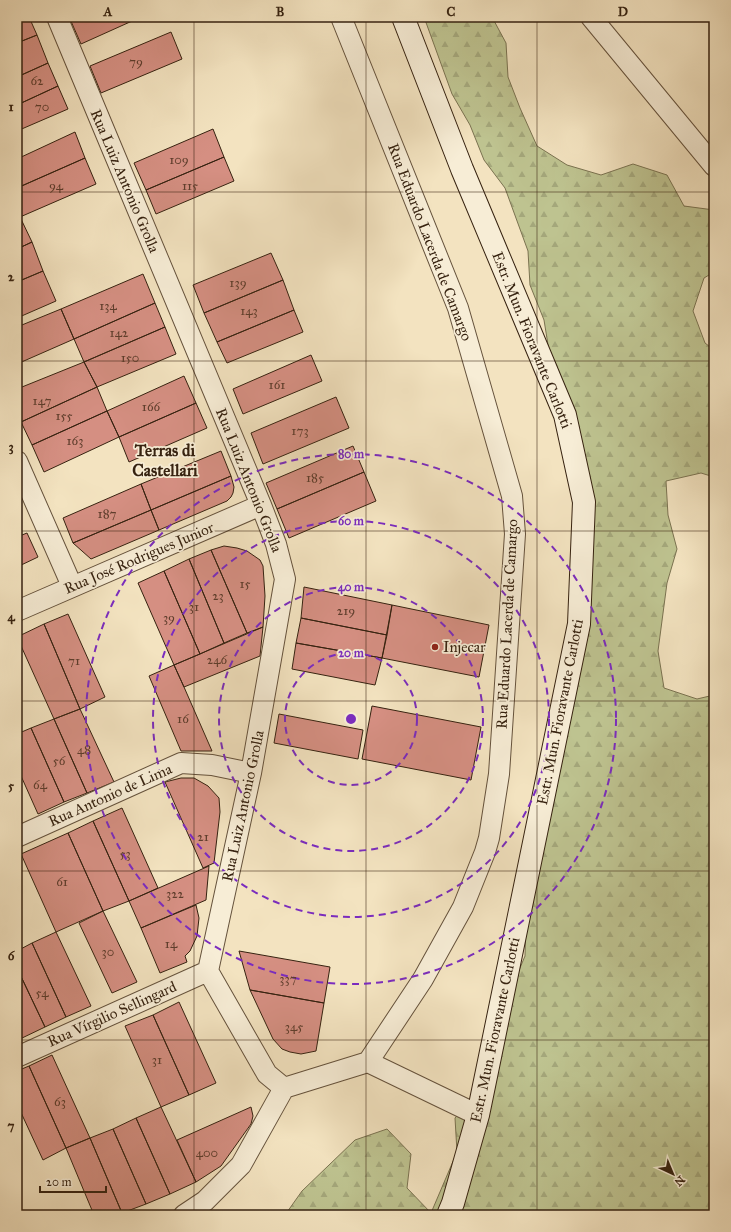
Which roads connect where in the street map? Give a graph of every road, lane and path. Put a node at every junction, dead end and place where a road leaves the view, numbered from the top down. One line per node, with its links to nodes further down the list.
1 (57, 17): 7 (street, Rua Luiz Antonio Grolla)
2 (341, 17): 14 (street, Rua Eduardo Lacerda de Camargo)
3 (403, 17): 16 (street, Estr. Mun. Fioravante Carlotti)
4 (591, 17): 5 (street)
5 (714, 166)
6 (17, 461): 8 (street)
7 (261, 505): 8 (street, Rua José Rodrigues Junior); 10 (street, Rua Luiz Antonio Grolla)
8 (72, 586): 9 (street, Rua José Rodrigues Junior)
9 (17, 610)
10 (251, 773): 11 (street, Rua Antonio de Lima); 12 (street, Rua Luiz Antonio Grolla)
11 (17, 837)
12 (208, 971): 13 (street, Rua Vírgilio Sellingard); 15 (street)
13 (17, 1057)
14 (368, 1062): 15 (street); 16 (street)
15 (284, 1088): 17 (street)
16 (478, 1115): 18 (street, Estr. Mun. Fioravante Carlotti)
17 (184, 1215)
18 (448, 1215)

